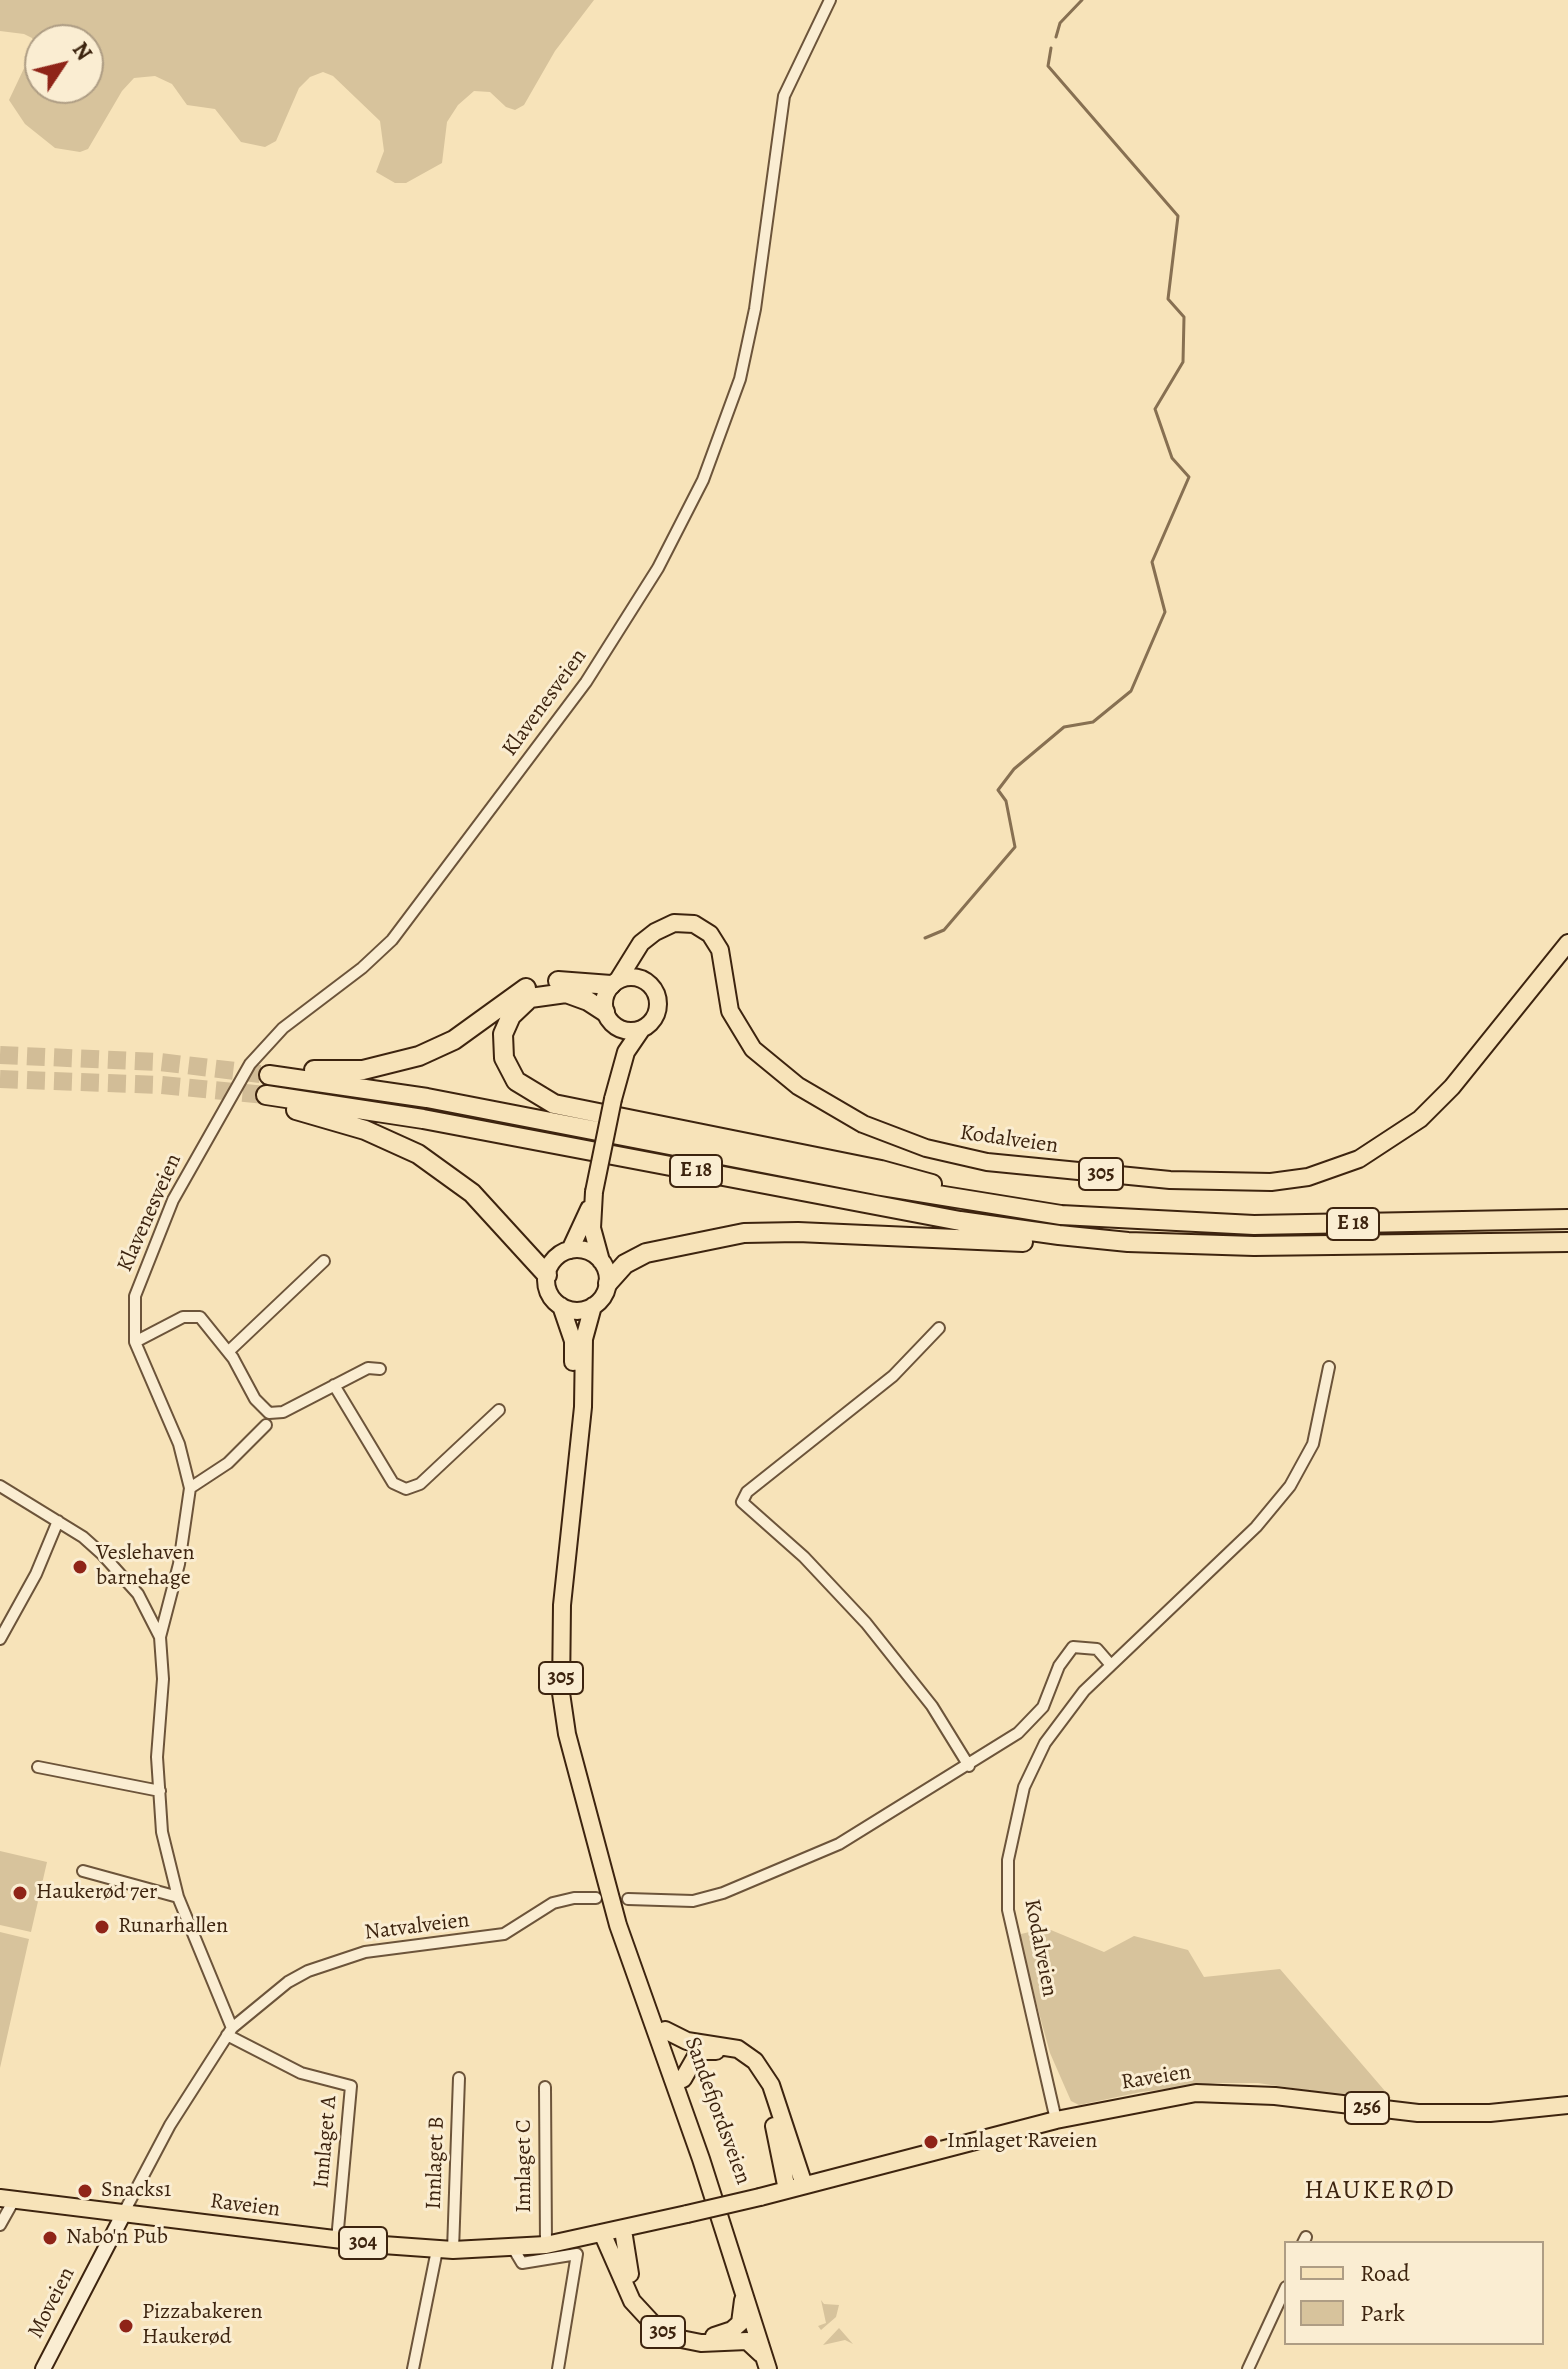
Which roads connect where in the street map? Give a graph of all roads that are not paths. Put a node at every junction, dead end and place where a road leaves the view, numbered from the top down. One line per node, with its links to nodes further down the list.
1 (830, 0): 22 (street, Klavenesveien)
2 (655, 932): 3 (main road, Kodalveien / 305); 4 (main road); 5 (main road)
3 (1568, 943)
4 (615, 982): 5 (main road); 6 (main road); 10 (highway, E 18)
5 (653, 987): 7 (main road)
6 (609, 1018): 7 (main road); 8 (main road); 10 (highway, E 18)
7 (641, 1030): 8 (main road)
8 (613, 1099): 9 (main road, bridge)
9 (594, 1192): 14 (main road); 16 (main road)
10 (1061, 1215): 11 (highway, E 18)
11 (1568, 1219)
12 (1128, 1242): 13 (highway, E 18); 17 (highway, E 18); 18 (highway)
13 (1568, 1242)
14 (570, 1250): 16 (main road); 17 (main road)
15 (324, 1261): 23 (street)
16 (602, 1262): 18 (main road)
17 (547, 1275): 19 (main road, 305)
18 (608, 1283): 20 (main road, 305)
19 (561, 1306): 20 (main road); 29 (main road, Sandefjordsveien / 305)
20 (593, 1306): 29 (main road, Sandefjordsveien / 305)
21 (939, 1328): 36 (street)
22 (135, 1342): 23 (street); 31 (street, Klavenesveien)
23 (229, 1351): 26 (street)
24 (1329, 1367): 35 (street, Kodalveien)
25 (380, 1369): 26 (street)
26 (334, 1385): 27 (street)
27 (499, 1410)
28 (266, 1425): 31 (street)
29 (574, 1480): 40 (main road, Sandefjordsveien / 305)
30 (0, 1486): 32 (street)
31 (190, 1488): 33 (street, Klavenesveien)
32 (58, 1521): 33 (street); 34 (street)
33 (160, 1637): 38 (street, Klavenesveien)
34 (0, 1639)
35 (1110, 1664): 36 (street); 50 (street, Kodalveien)
36 (969, 1766): 43 (street)
37 (38, 1767): 38 (street)
38 (160, 1791): 41 (street, Klavenesveien)
39 (83, 1871): 41 (street)
40 (603, 1872): 44 (main road, Sandefjordsveien / 305); 62 (main road, Sandefjordsveien / 305)
41 (178, 1897): 45 (street, Klavenesveien)
42 (596, 1898): 45 (street, Natvalveien)
43 (628, 1899)
44 (665, 2030): 47 (main road, Sandefjordsveien / 305); 51 (main road)
45 (230, 2031): 54 (street, Natvalveien); 58 (street, Innlaget A)
46 (459, 2078): 61 (street, Innlaget B)
47 (683, 2079): 52 (main road); 64 (main road, Sandefjordsveien / 305)
48 (545, 2087): 59 (street, Innlaget C)
49 (1568, 2105): 50 (main road, Raveien / 256)
50 (1056, 2120): 51 (main road, Raveien / 256)
51 (804, 2185): 52 (main road, Raveien)
52 (787, 2190): 56 (main road, Raveien, bridge)
53 (7, 2199): 54 (main road, Raveien / 304); 55 (street)
54 (123, 2215): 58 (main road, Raveien / 304); 65 (street, Moveien)
55 (0, 2225)
56 (623, 2230): 57 (main road, Raveien); 62 (main road, 305)
57 (603, 2235): 59 (main road, Raveien / 304); 64 (main road, 305)
58 (337, 2240): 61 (main road, Raveien / 304)
59 (546, 2245): 60 (main road, Raveien / 304)
60 (513, 2248): 61 (main road, Raveien / 304); 67 (street, Raveien)
61 (445, 2250): 66 (street)
62 (744, 2287): 64 (main road, Sandefjordsveien / 305)
63 (1284, 2291): 68 (street)
64 (771, 2367)
65 (43, 2369)
66 (413, 2369)
67 (558, 2369)
68 (1248, 2369)

